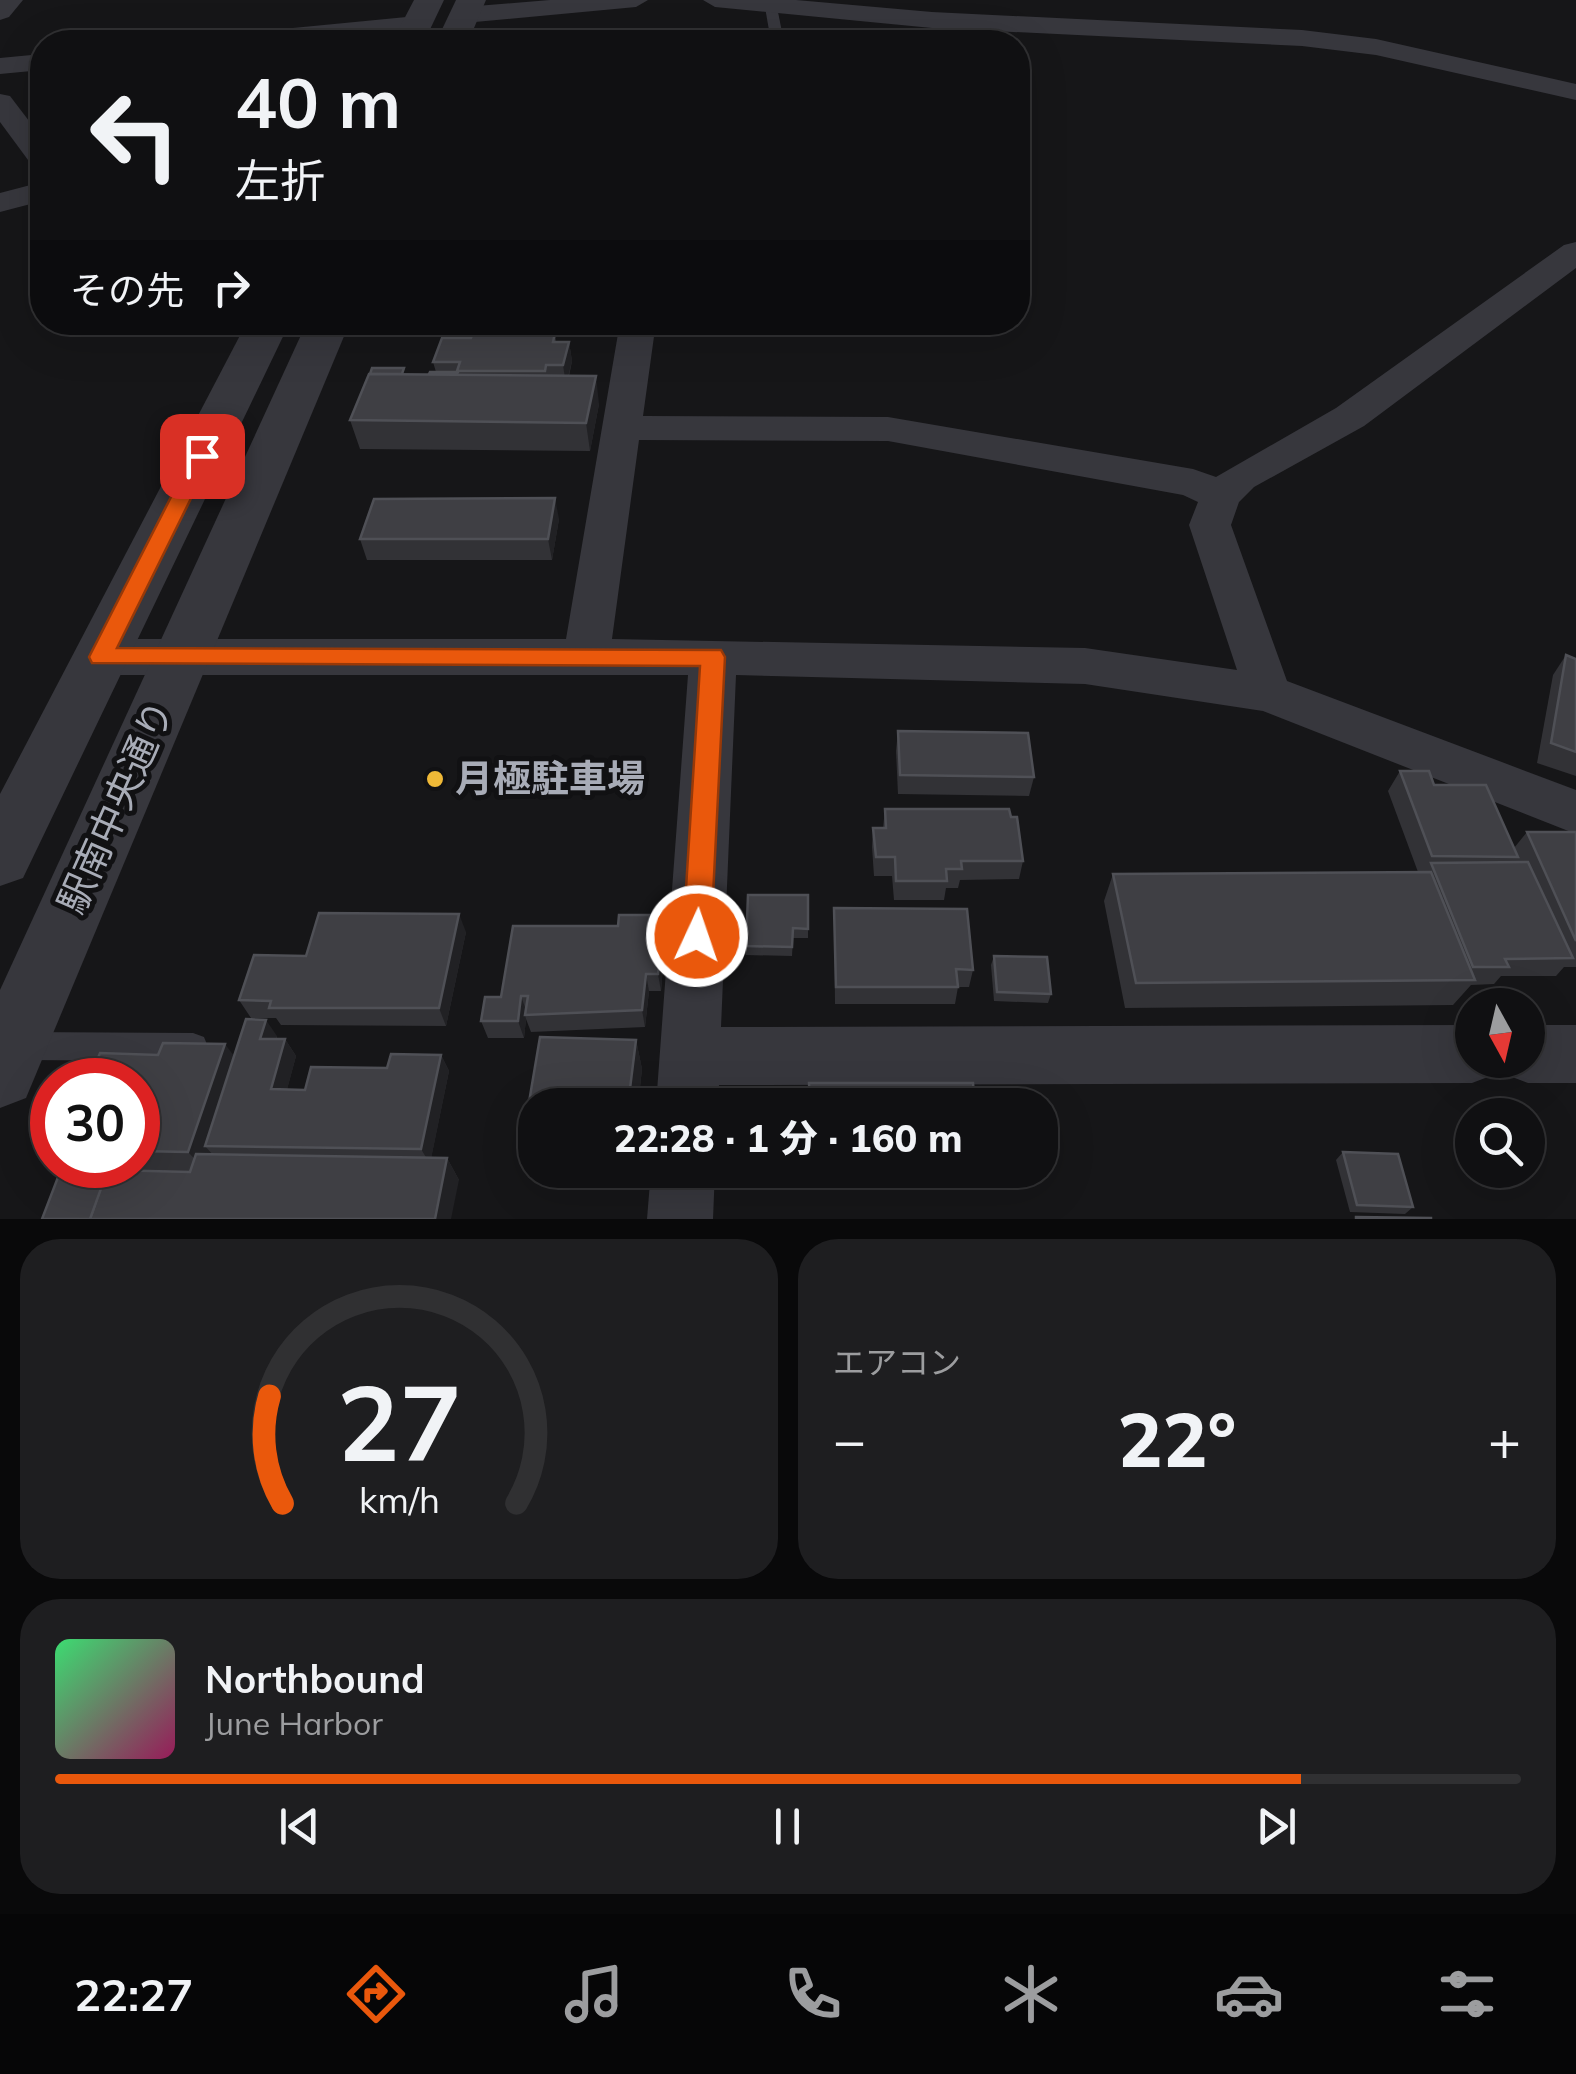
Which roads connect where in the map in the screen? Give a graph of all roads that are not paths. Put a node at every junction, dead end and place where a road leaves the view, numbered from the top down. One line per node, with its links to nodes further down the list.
1 (10, 0): 5 (street)
2 (636, 0): 6 (street)
3 (715, 0): 4 (street)
4 (771, 7): 9 (lane); 12 (street)
5 (0, 12)
6 (462, 19)
7 (418, 22): 8 (street)
8 (343, 30)
9 (776, 30)
10 (30, 63): 11 (street)
11 (0, 66)
12 (1567, 90): 14 (street)
13 (0, 102): 15 (street)
14 (1576, 122)
15 (30, 142)
16 (30, 194): 17 (street)
17 (0, 203)
18 (1576, 252): 23 (street)
19 (262, 335): 26 (street, 駅南中央通り)
20 (323, 335): 24 (street, 駅南中央通り)
21 (636, 335): 22 (street)
22 (619, 428): 23 (street); 25 (street)
23 (1221, 496): 28 (street)
24 (182, 656): 25 (street); 26 (street); 35 (street, 駅南中央通り)
25 (586, 656): 27 (street)
26 (100, 657): 30 (street, 駅南中央通り)
27 (713, 657): 28 (street); 36 (street)
28 (1268, 693): 29 (street)
29 (1576, 812)
30 (0, 858)
31 (216, 1048): 35 (lane)
32 (1545, 1054): 33 (street)
33 (1576, 1054)
34 (1455, 1055): 36 (street)
35 (6, 1059)
36 (689, 1080)
37 (682, 1188): 38 (street)
38 (680, 1219)

